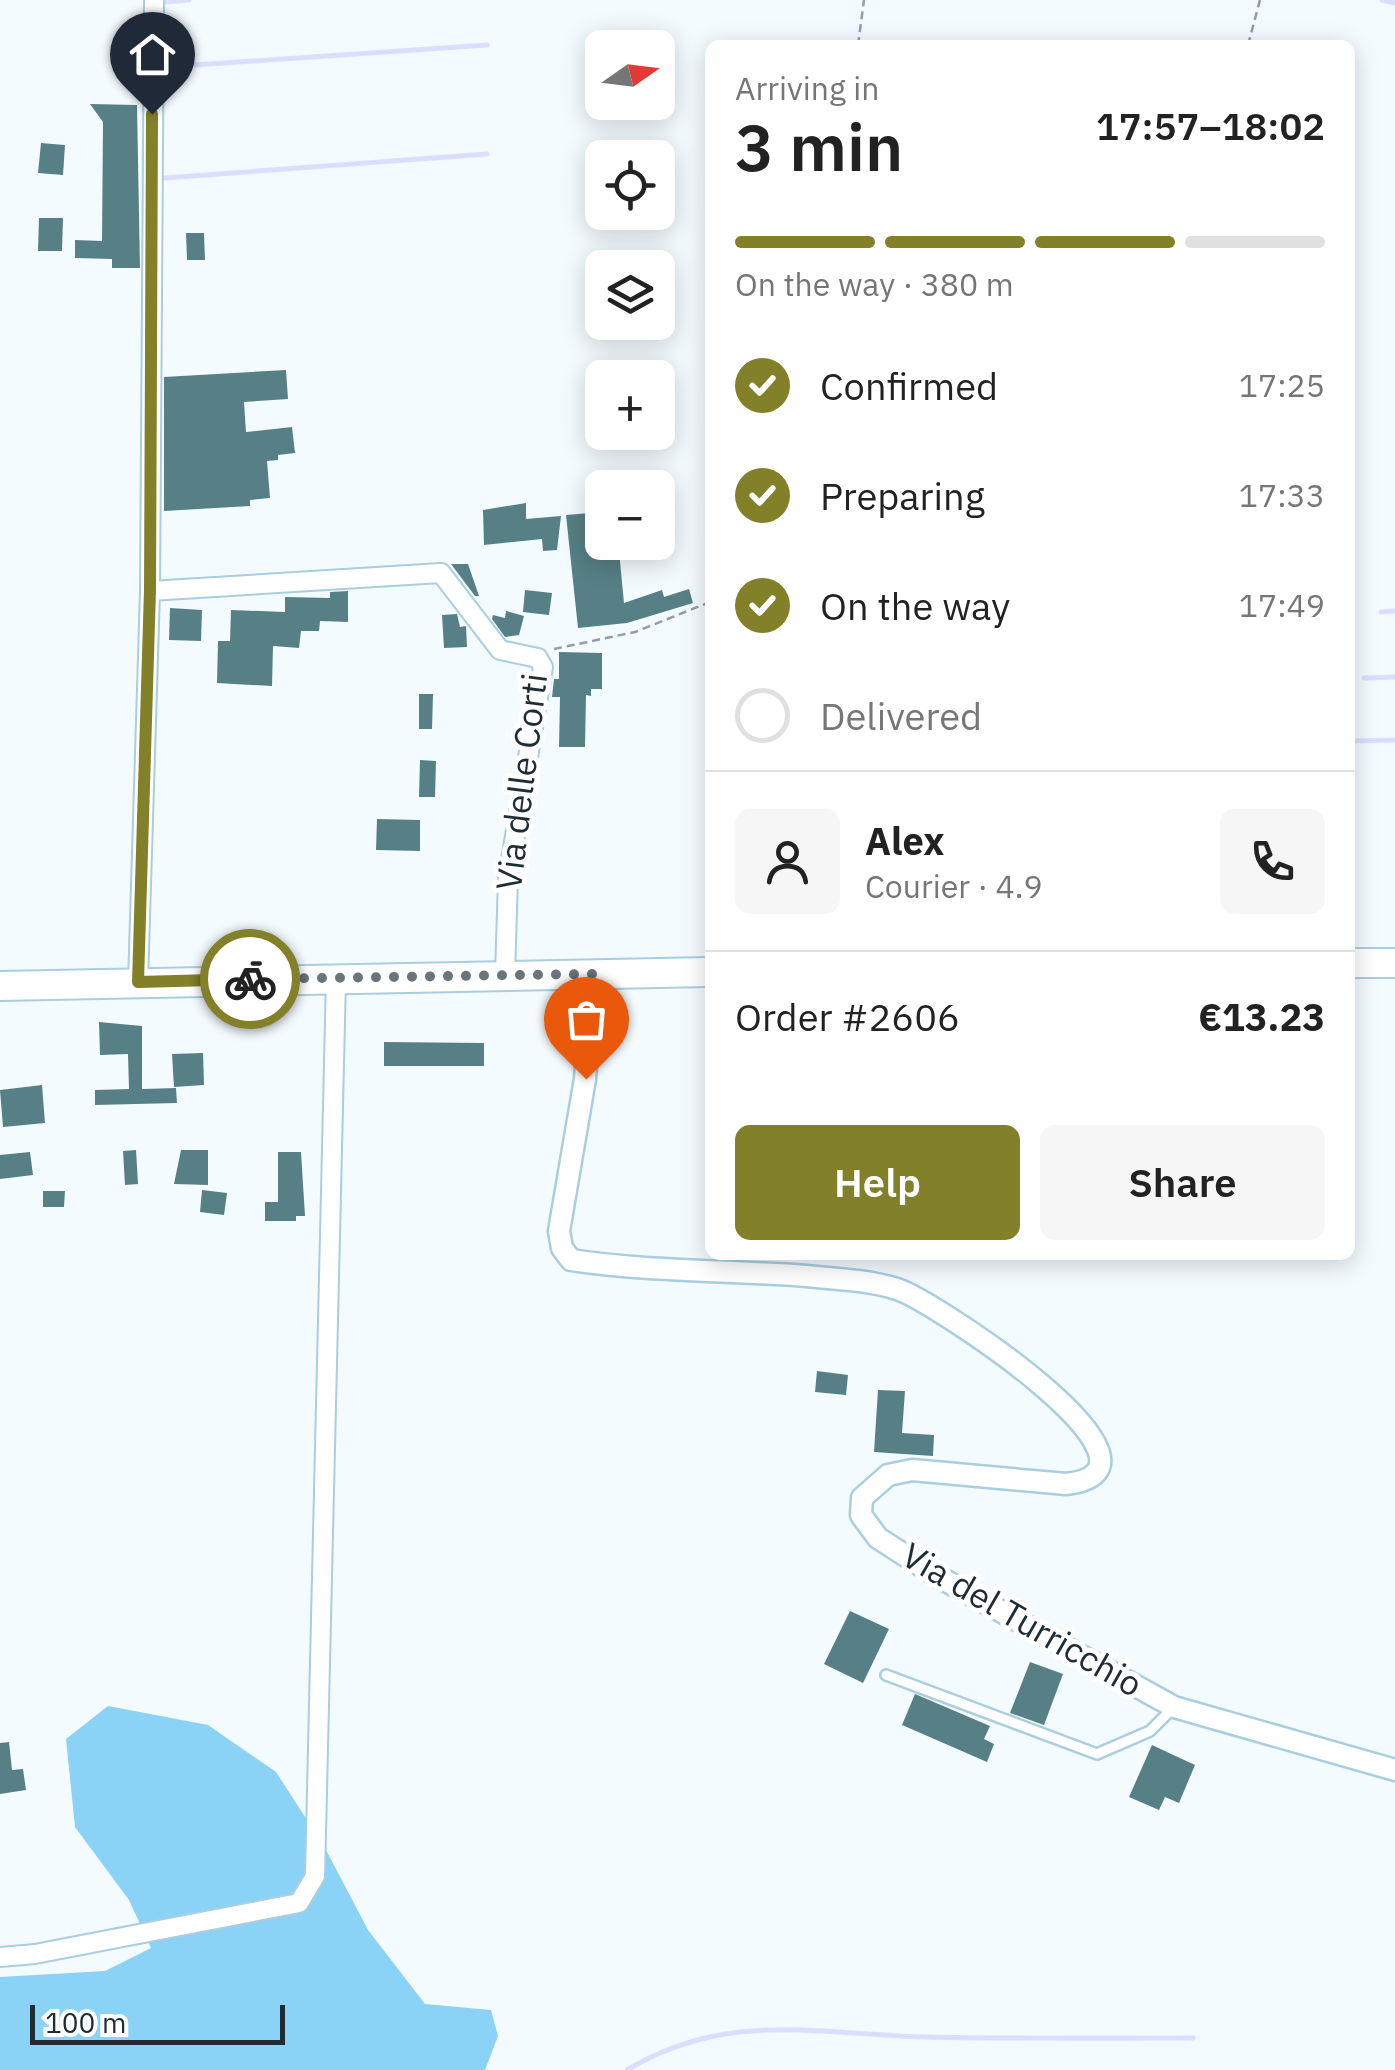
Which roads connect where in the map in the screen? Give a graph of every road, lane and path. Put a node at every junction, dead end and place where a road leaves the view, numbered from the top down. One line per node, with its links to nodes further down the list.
1 (154, 0): 6 (street)
2 (864, 0): 4 (path)
3 (1260, 0): 5 (path)
4 (859, 40)
5 (1249, 40)
6 (150, 590): 8 (street, Via delle Corti); 15 (street)
7 (705, 604): 8 (path)
8 (531, 654): 13 (street, Via delle Corti)
9 (1355, 963): 10 (main road)
10 (1395, 963)
11 (705, 972): 12 (main road)
12 (593, 974): 13 (main road); 18 (street, Via del Turricchio)
13 (505, 975): 14 (main road)
14 (336, 978): 15 (main road); 20 (street)
15 (138, 982): 16 (main road)
16 (0, 986)
17 (886, 1675): 18 (lane)
18 (1174, 1707): 19 (street, Via del Turricchio)
19 (1395, 1770)
20 (0, 1957)

